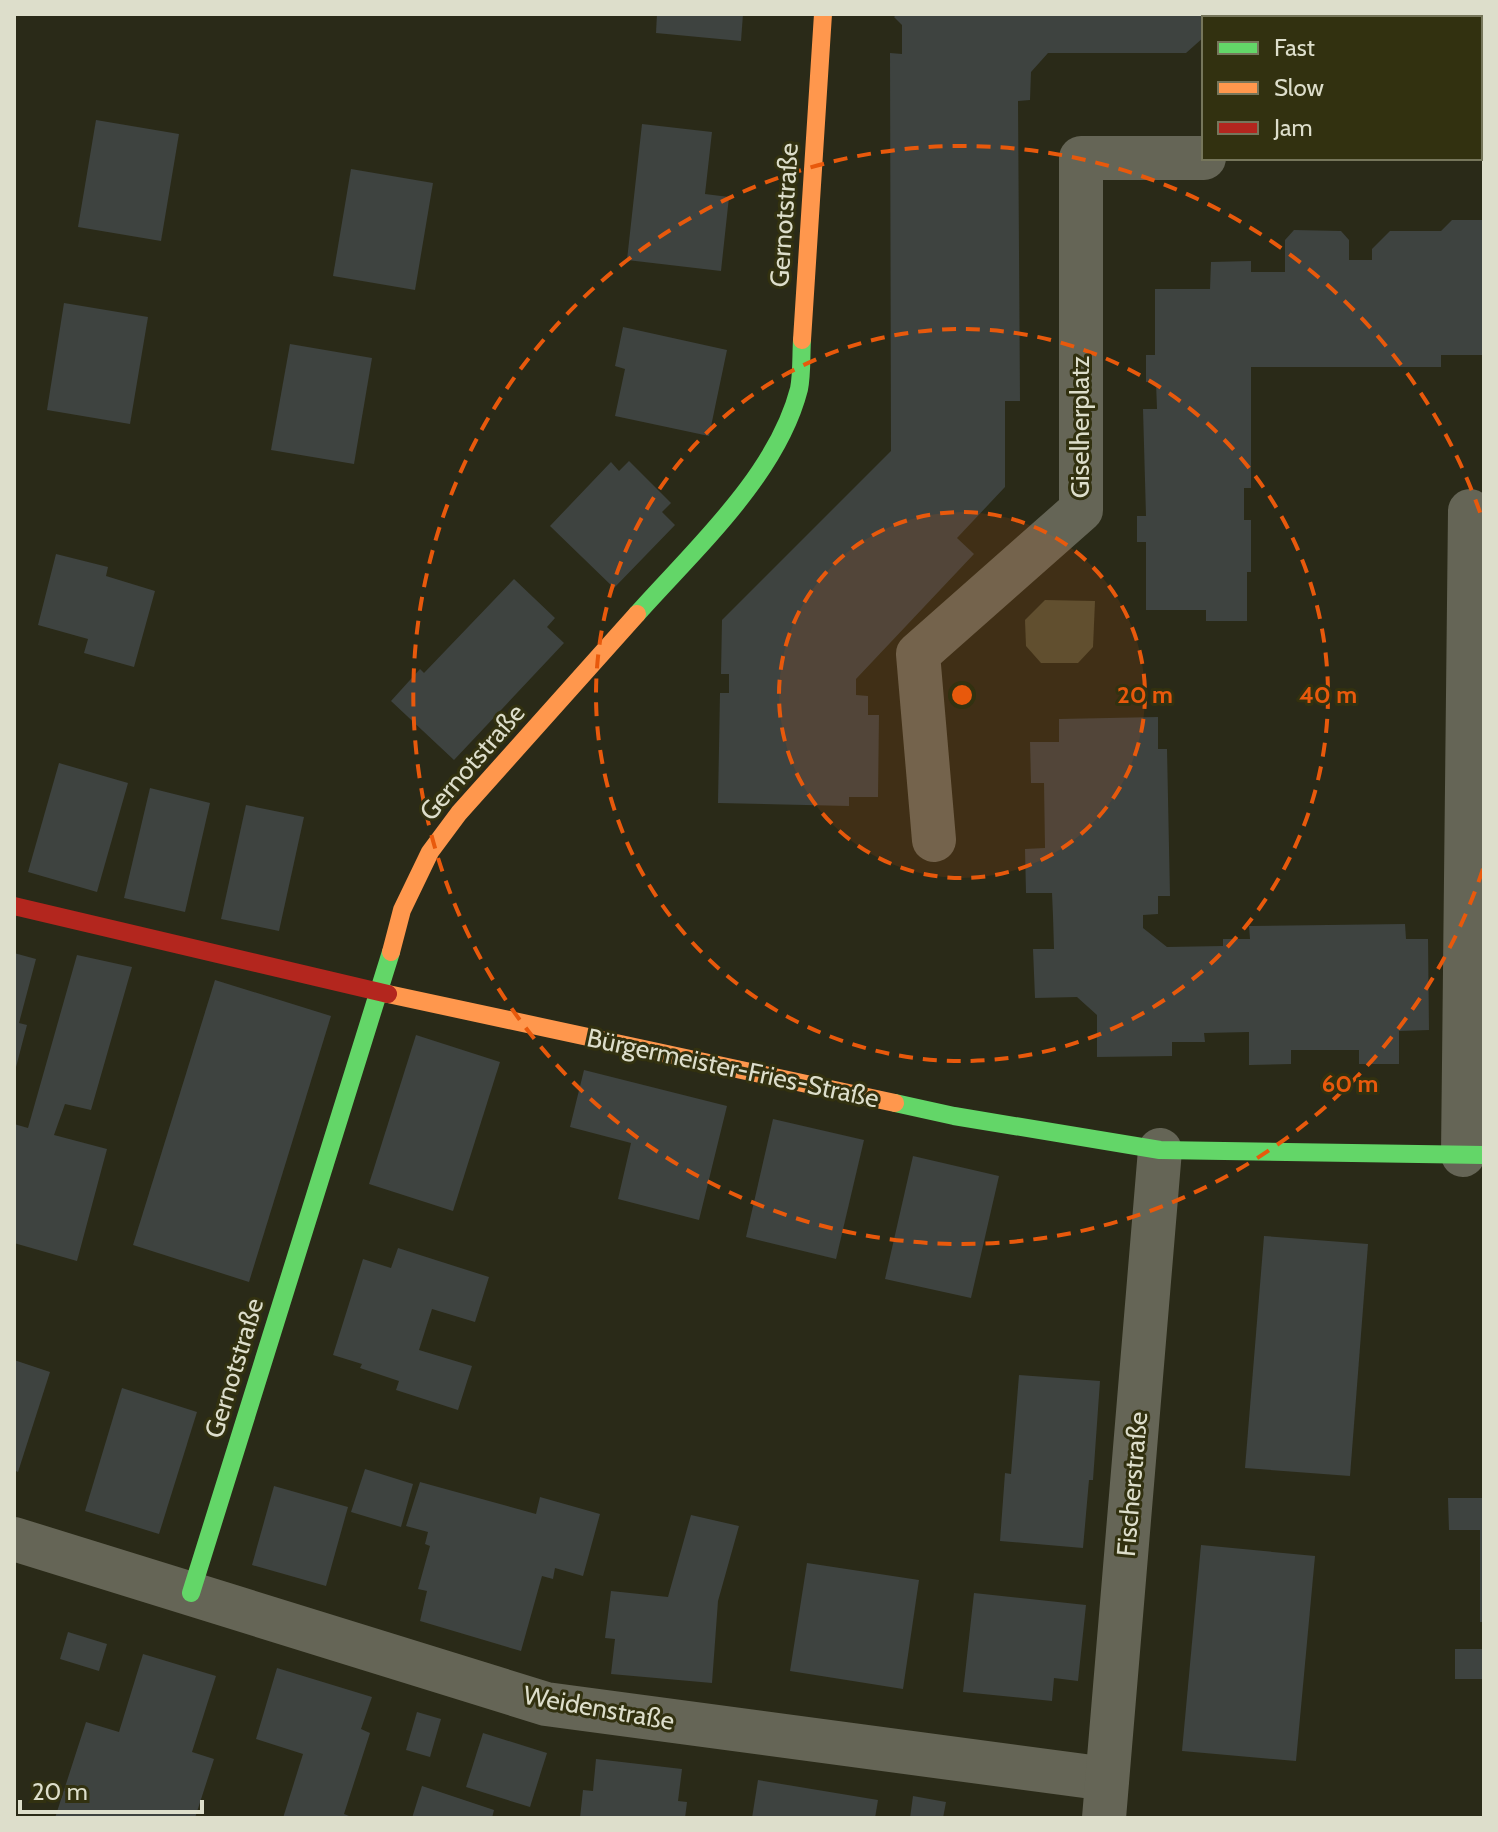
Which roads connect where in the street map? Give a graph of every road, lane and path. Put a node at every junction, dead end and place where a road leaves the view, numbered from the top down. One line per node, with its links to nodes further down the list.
1 (823, 14): 6 (street, Gernotstraße)
2 (1202, 158): 4 (street, Giselherplatz)
3 (1470, 511): 8 (street, Bürgermeister-Fries-Straße)
4 (934, 840)
5 (14, 906): 6 (street, Bürgermeister-Fries-Straße)
6 (380, 992): 7 (street, Bürgermeister-Fries-Straße); 10 (street, Gernotstraße)
7 (1160, 1150): 8 (street, Bürgermeister-Fries-Straße); 11 (street, Fischerstraße)
8 (1473, 1155)
9 (14, 1539): 10 (street, Weidenstraße)
10 (191, 1593): 11 (street, Weidenstraße)
11 (1106, 1798)

